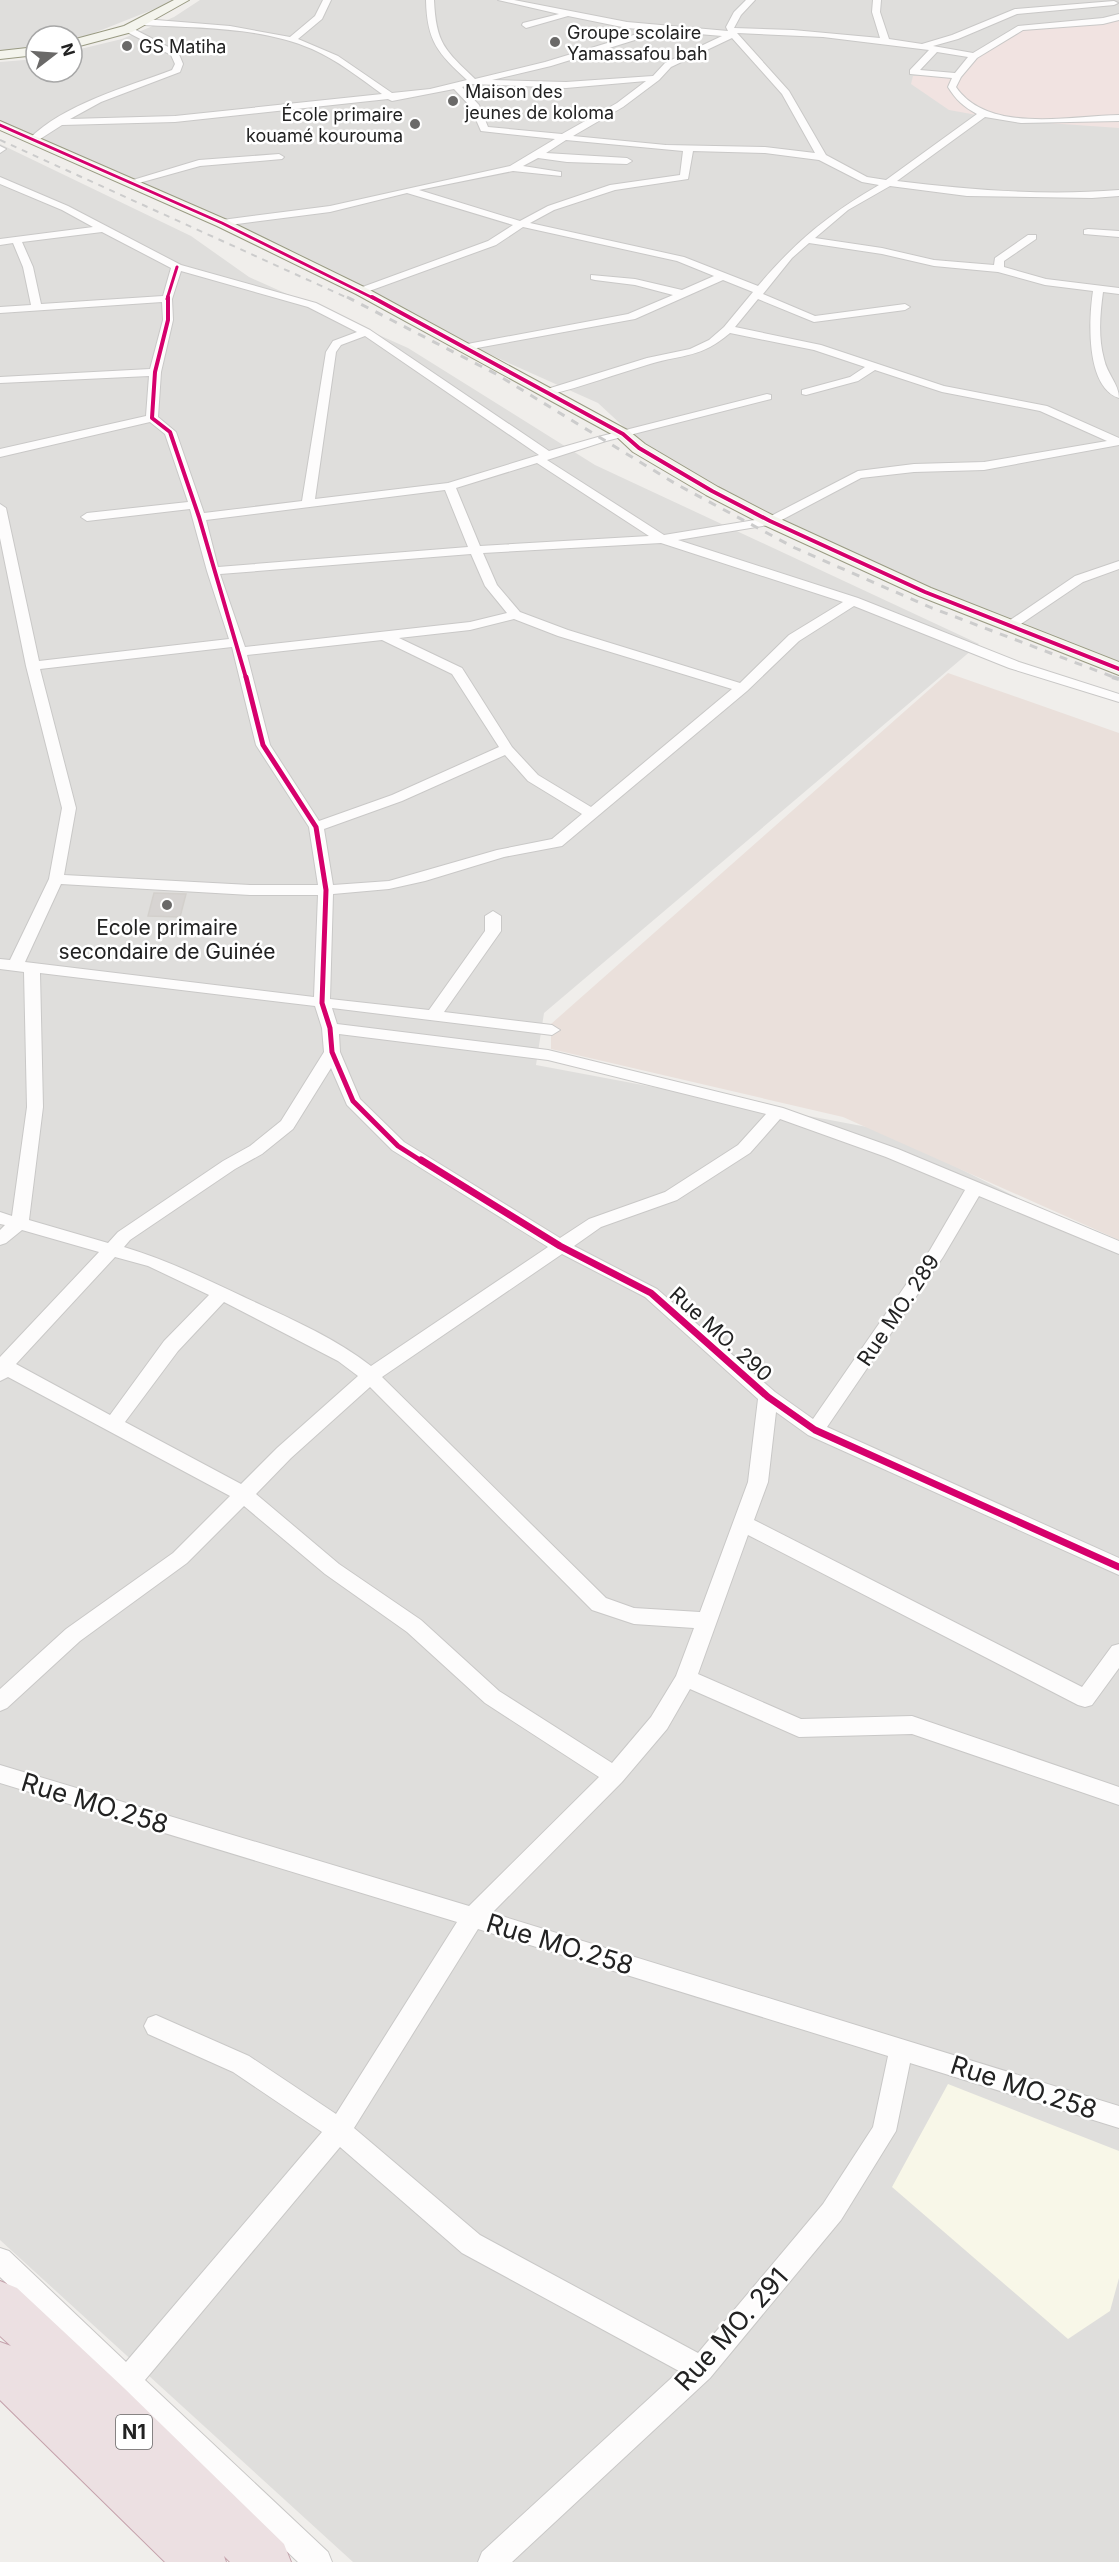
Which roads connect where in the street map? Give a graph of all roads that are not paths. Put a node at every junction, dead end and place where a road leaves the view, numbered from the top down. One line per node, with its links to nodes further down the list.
1 (183, 0): 15 (street)
2 (327, 0): 21 (street)
3 (430, 0): 31 (street)
4 (502, 0): 13 (street)
5 (737, 0): 9 (street)
6 (877, 0): 23 (street)
7 (1010, 0): 11 (street)
8 (572, 1): 13 (street)
9 (751, 1): 20 (street)
10 (1114, 3): 11 (street)
11 (1024, 10): 12 (street)
12 (1015, 12): 17 (street); 24 (street)
13 (563, 14): 16 (street); 18 (street)
14 (1119, 17): 17 (street)
15 (144, 22): 19 (street); 21 (street)
16 (526, 25)
17 (1063, 25): 28 (street)
18 (667, 27): 20 (street); 31 (street)
19 (128, 29): 22 (street); 36 (street)
20 (732, 32): 23 (street); 30 (street); 43 (street)
21 (291, 40): 33 (street)
22 (84, 41)
23 (886, 43): 24 (street)
24 (922, 46): 25 (street)
25 (936, 48): 28 (street); 29 (street)
26 (24, 52): 27 (street)
27 (0, 55)
28 (974, 56): 29 (street)
29 (957, 76): 34 (street)
30 (656, 78): 31 (street); 38 (street)
31 (474, 82): 32 (street)
32 (457, 87): 33 (street); 38 (street)
33 (392, 98): 36 (street)
34 (983, 114): 35 (street); 49 (street)
35 (1119, 118)
36 (62, 122): 39 (street)
37 (0, 125): 39 (street)
38 (562, 137): 40 (street); 41 (street)
39 (34, 139): 48 (street)
40 (689, 148): 43 (street); 53 (street)
41 (537, 155): 44 (street); 45 (street)
42 (279, 157): 48 (street)
43 (822, 157): 49 (street)
44 (627, 161)
45 (513, 168): 46 (street); 50 (street)
46 (558, 174)
47 (0, 180): 54 (street)
48 (128, 183): 52 (street)
49 (885, 185): 51 (street); 58 (street)
50 (407, 190): 52 (street); 53 (street)
51 (1119, 193)
52 (222, 223): 66 (street)
53 (521, 224): 63 (street); 66 (street)
54 (106, 228): 59 (street); 61 (street)
55 (1088, 232): 56 (street)
56 (1119, 234)
57 (1032, 237): 62 (street)
58 (808, 240): 62 (street); 68 (street)
59 (17, 241): 60 (street); 72 (street)
60 (0, 242)
61 (177, 267): 70 (street); 75 (street)
62 (999, 269): 65 (street)
63 (724, 276): 68 (street); 69 (street)
64 (595, 277): 69 (street)
65 (1098, 290): 67 (street); 82 (street)
66 (361, 291): 76 (street)
67 (1119, 291)
68 (758, 293): 71 (street); 74 (street)
69 (684, 294): 76 (street)
70 (167, 299): 72 (street); 78 (street)
71 (904, 307)
72 (37, 308): 73 (street)
73 (0, 310)
74 (728, 329): 77 (street); 80 (street)
75 (366, 332): 88 (street); 90 (street)
76 (466, 347): 80 (street)
77 (873, 367): 81 (street); 86 (street)
78 (155, 372): 79 (street); 84 (street)
79 (0, 380)
80 (548, 392): 85 (street)
81 (806, 392)
82 (1119, 396)
83 (767, 397): 85 (street)
84 (152, 418): 87 (street); 92 (street)
85 (623, 434): 88 (street); 94 (street)
86 (1119, 442): 94 (street)
87 (0, 453)
88 (542, 457): 89 (street); 95 (street)
89 (449, 486): 90 (street); 96 (street)
90 (308, 503): 92 (street)
91 (0, 508): 104 (street)
92 (197, 511): 93 (street); 98 (street)
93 (87, 517)
94 (770, 521): 95 (street); 101 (street)
95 (662, 538): 96 (street); 99 (street)
96 (474, 550): 98 (street); 100 (street)
97 (1119, 565): 101 (street)
98 (213, 571): 103 (street)
99 (853, 601): 106 (street); 107 (street)
100 (515, 615): 102 (street); 106 (street)
101 (1010, 625): 105 (street)
102 (384, 636): 103 (street); 108 (street)
103 (238, 647): 104 (street); 110 (street)
104 (33, 666): 111 (street)
105 (1119, 669)
106 (742, 688): 109 (street)
107 (1119, 698)
108 (507, 749): 109 (street); 110 (street)
109 (592, 814): 112 (street)
110 (316, 827): 112 (street, Rue MO. 290)
111 (56, 879): 112 (street); 114 (street)
112 (326, 890): 115 (street, Rue MO. 290)
113 (493, 916): 116 (street)
114 (16, 966): 115 (street); 123 (street)
115 (322, 1003): 116 (street); 117 (street, Rue MO. 290)
116 (433, 1016): 118 (street)
117 (330, 1028): 119 (street, Rue MO. 290); 120 (street)
118 (552, 1030)
119 (332, 1052): 125 (street, Rue MO. 290); 127 (street)
120 (777, 1112): 121 (street); 125 (street)
121 (976, 1187): 126 (street); 133 (street, Rue MO. 289)
122 (0, 1218): 123 (street)
123 (20, 1223): 124 (street); 127 (street)
124 (0, 1239)
125 (560, 1246): 130 (street); 131 (street, Rue MO. 290)
126 (1119, 1248)
127 (112, 1249): 128 (street); 129 (street)
128 (222, 1293): 130 (street); 132 (street)
129 (2, 1368): 132 (street)
130 (370, 1376): 134 (street); 137 (street)
131 (768, 1397): 133 (street, Rue MO. 290); 135 (street)
132 (113, 1425): 134 (street)
133 (815, 1430): 136 (street, Rue MO. 290)
134 (243, 1494): 140 (street); 142 (street)
135 (744, 1524): 137 (street); 138 (street)
136 (1119, 1567)
137 (708, 1621): 139 (street)
138 (1119, 1652)
139 (686, 1678): 142 (street); 143 (street)
140 (0, 1702)
141 (0, 1774): 144 (street, Rue MO.258)
142 (614, 1776): 144 (street)
143 (1119, 1796)
144 (473, 1917): 146 (street, Rue MO.258); 148 (street)
145 (156, 2026): 148 (street)
146 (901, 2051): 147 (street, Rue MO.258); 152 (street, Rue MO. 291)
147 (1119, 2117)
148 (339, 2130): 152 (street); 153 (street)
149 (0, 2260): 153 (street)
150 (0, 2304): 153 (highway, N1)
151 (0, 2366): 154 (highway, N1)
152 (701, 2369): 157 (street, Rue MO. 291)
153 (118, 2393): 155 (highway, N1); 156 (street)
154 (201, 2562)
155 (266, 2562)
156 (318, 2562)
157 (492, 2562)

